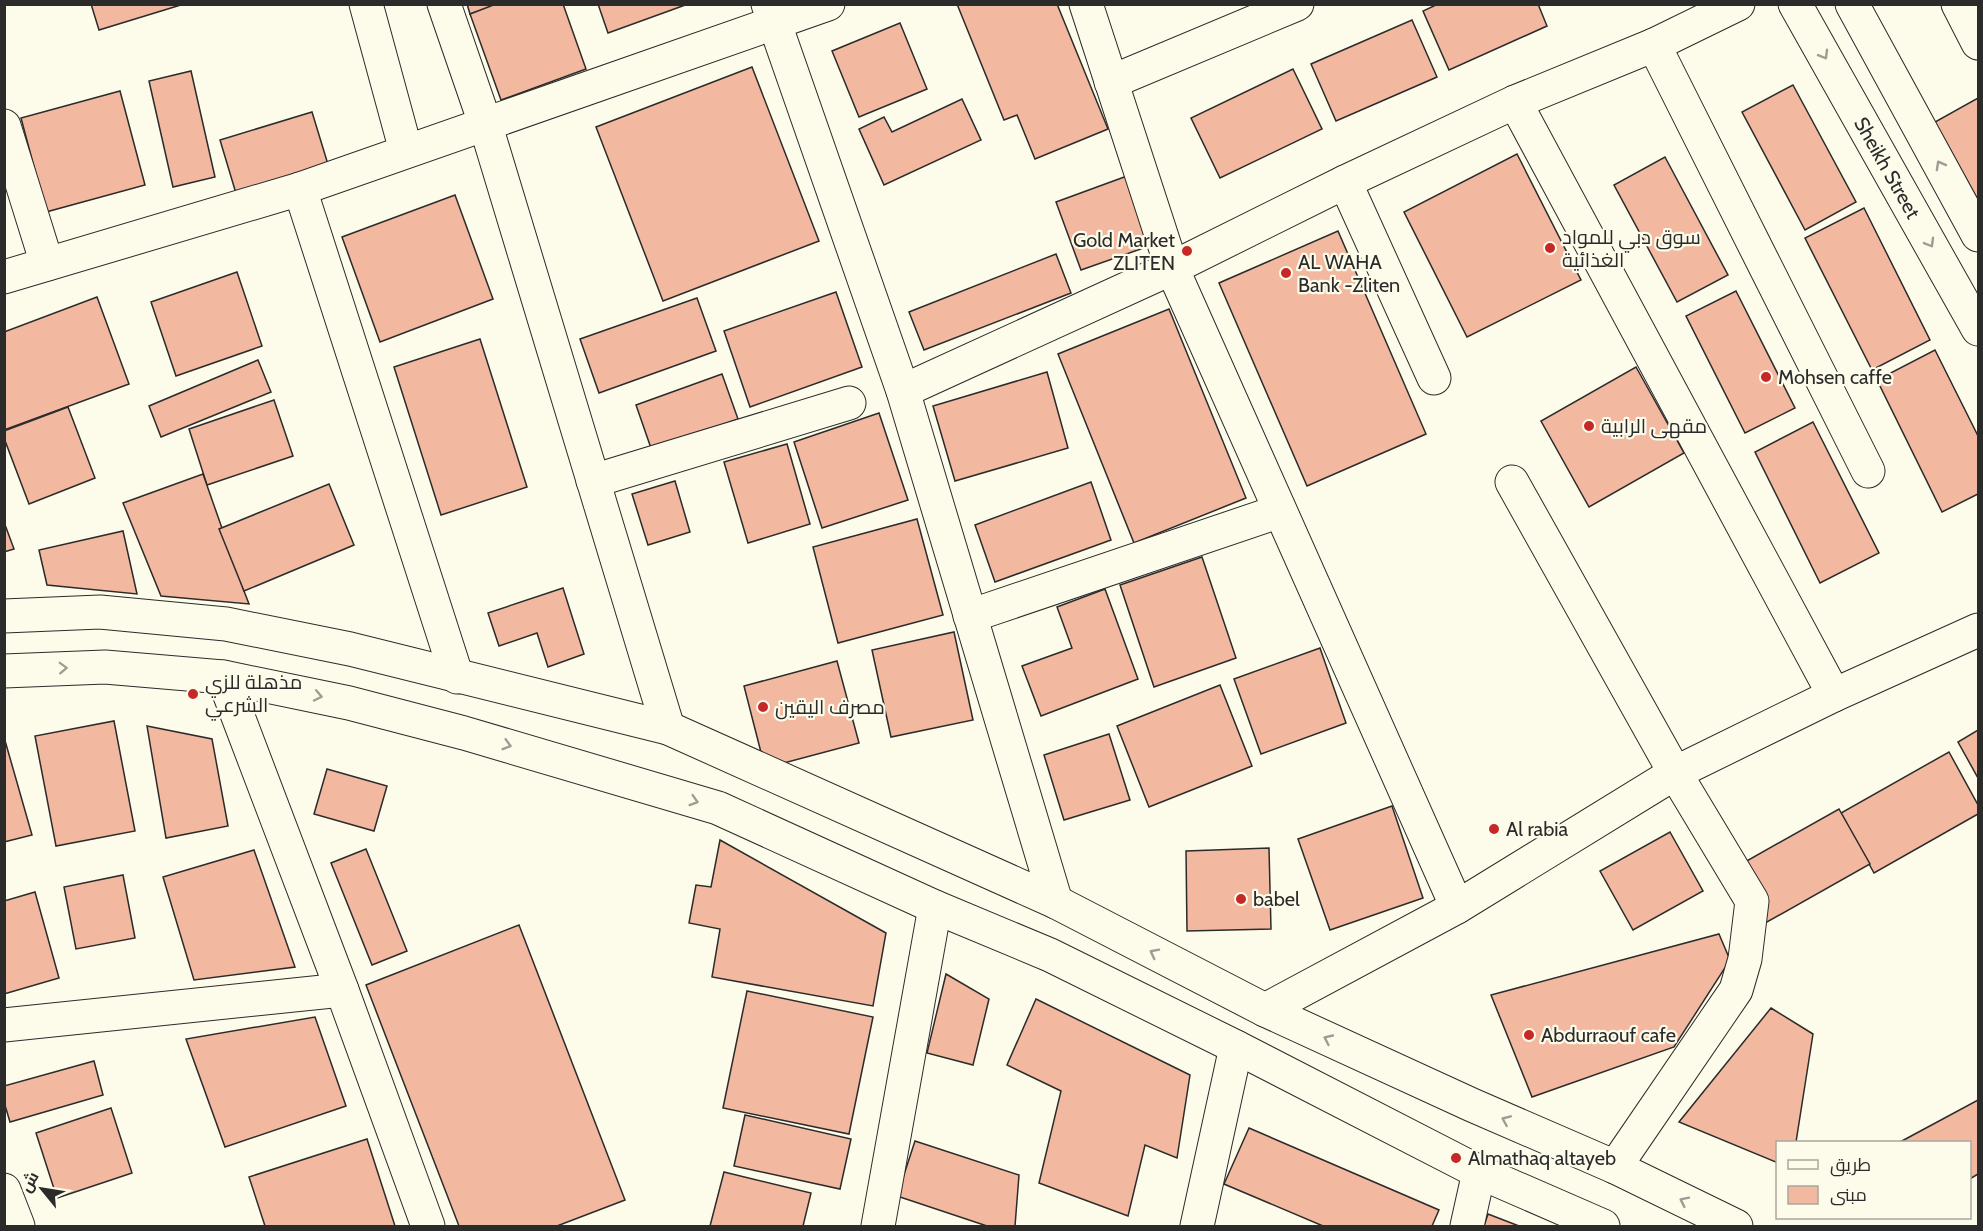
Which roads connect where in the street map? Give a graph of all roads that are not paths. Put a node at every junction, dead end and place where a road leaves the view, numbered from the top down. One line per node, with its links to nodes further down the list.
1 (366, 4): 17 (street)
2 (444, 4): 15 (street)
3 (828, 4): 10 (street)
4 (1086, 4): 13 (street)
5 (1297, 4): 13 (street)
6 (1795, 4): 24 (street, Sheikh Street, one-way to 24)
7 (1852, 4): 20 (street, one-way to 7)
8 (1958, 4): 11 (street)
9 (1719, 8): 12 (street)
10 (772, 13): 15 (street); 26 (street)
11 (1978, 44)
12 (1654, 45): 14 (street); 28 (street)
13 (1111, 82): 22 (street)
14 (1515, 102): 18 (street); 38 (street)
15 (486, 123): 17 (street); 29 (street)
16 (4, 126): 21 (street)
17 (406, 151): 19 (street)
18 (1345, 182): 22 (street); 25 (street)
19 (300, 189): 21 (street); 36 (street)
20 (1978, 235)
21 (47, 264): 23 (street)
22 (1172, 268): 26 (street); 31 (street)
23 (4, 277)
24 (1978, 329)
25 (1434, 378)
26 (903, 391): 33 (street)
27 (849, 404): 29 (street)
28 (1868, 471)
29 (593, 482): 39 (street)
30 (1512, 482): 40 (street)
31 (1280, 511): 33 (street); 43 (street)
32 (4, 616): 36 (street)
33 (970, 616): 41 (street)
34 (1978, 630): 38 (street)
35 (4, 671): 37 (street, one-way to 37)
36 (457, 676): 39 (street)
37 (223, 677): 42 (street, one-way to 42); 44 (street)
38 (1834, 695): 40 (street)
39 (668, 728): 41 (street)
40 (1675, 773): 43 (street); 48 (street)
41 (1056, 902): 45 (street, one-way to 41)
42 (935, 907): 47 (street); 53 (street)
43 (1457, 907): 45 (street)
44 (342, 990): 46 (street); 52 (street)
45 (1265, 1010): 48 (street, one-way to 45)
46 (4, 1025)
47 (1236, 1047): 49 (street); 54 (street)
48 (1615, 1167): 57 (street, one-way to 48)
49 (1479, 1172): 55 (street); 56 (street)
50 (4, 1190): 51 (street)
51 (18, 1227)
52 (428, 1227)
53 (878, 1227)
54 (1197, 1227)
55 (1467, 1227)
56 (1603, 1227)
57 (1736, 1227)

